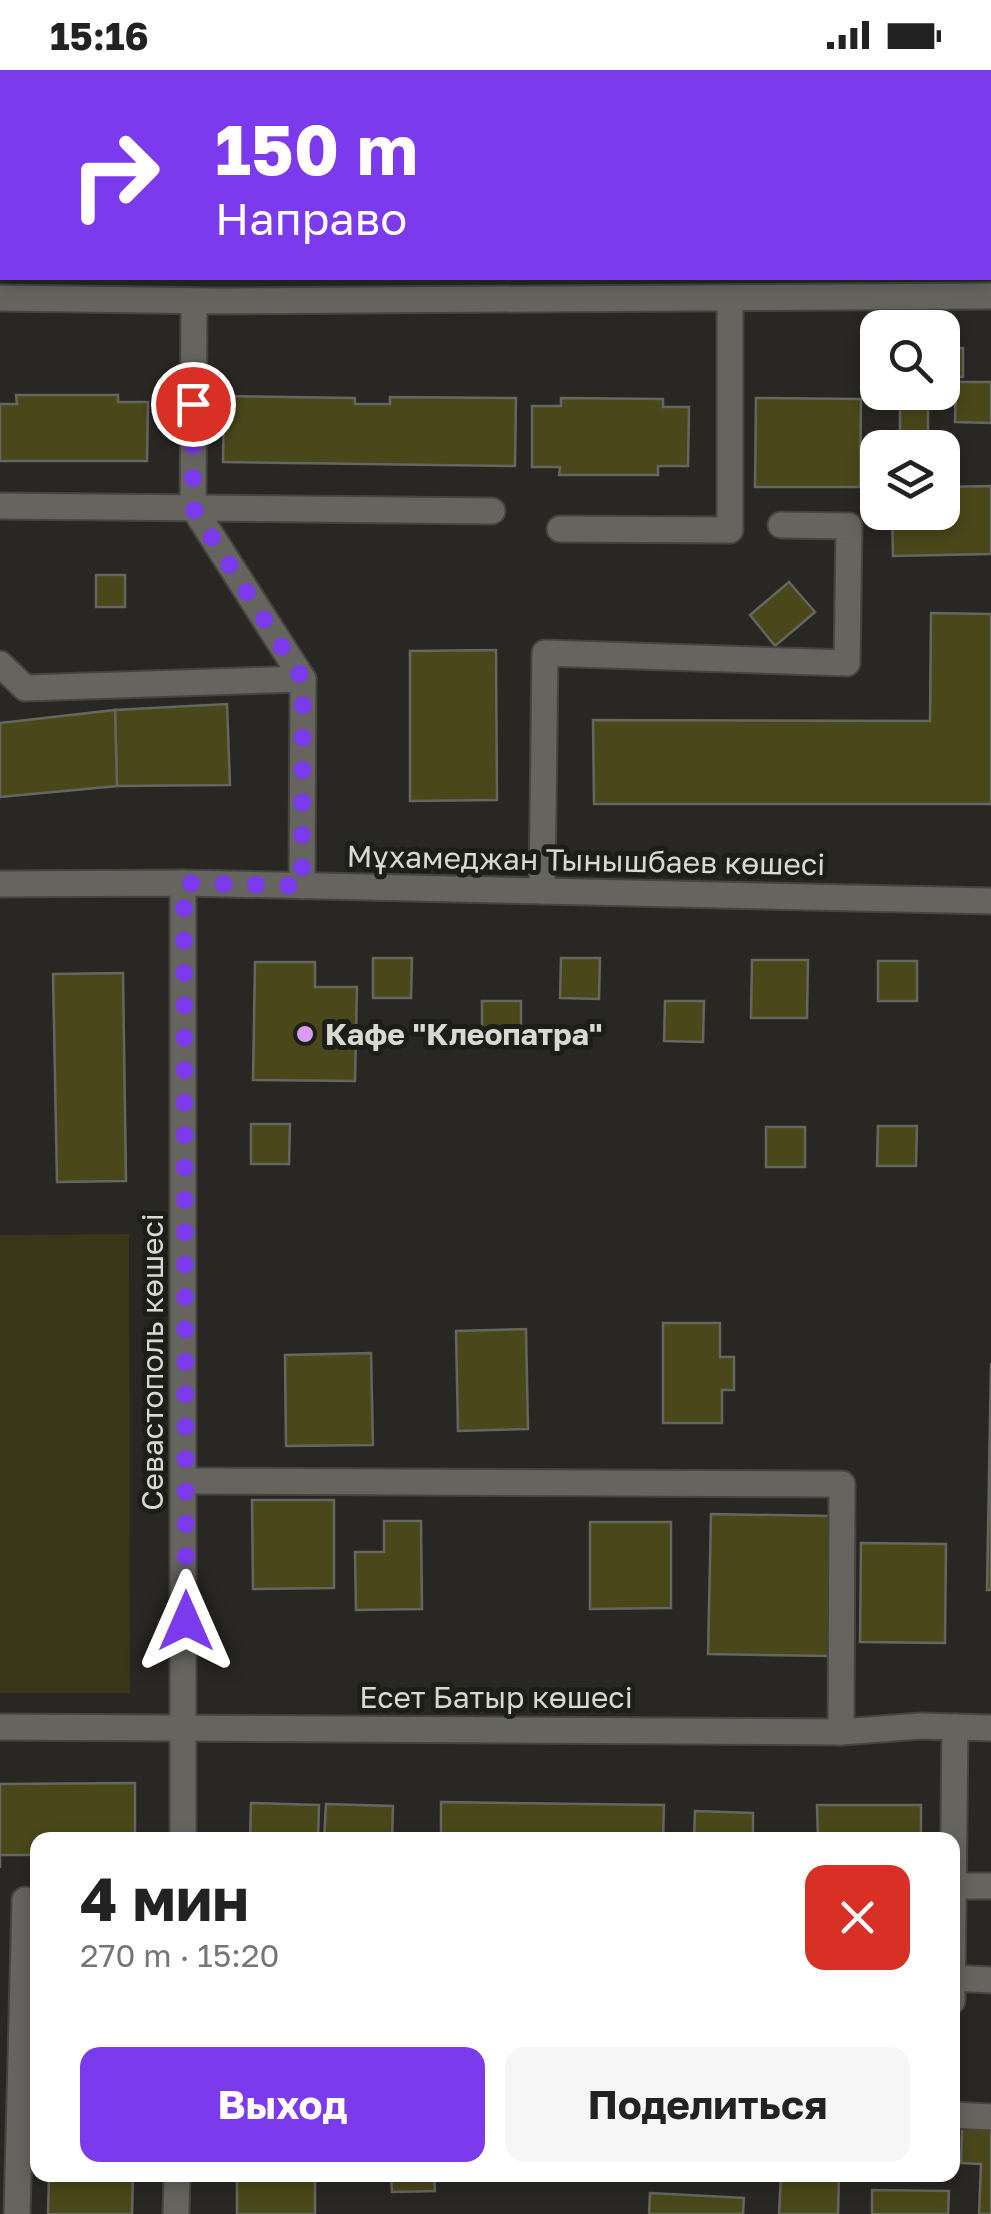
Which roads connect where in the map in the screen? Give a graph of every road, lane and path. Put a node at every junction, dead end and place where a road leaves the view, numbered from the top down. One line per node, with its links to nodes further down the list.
1 (991, 296): 3 (street)
2 (0, 298): 4 (street)
3 (730, 298): 4 (street); 9 (street)
4 (194, 301): 6 (street)
5 (0, 506): 6 (street)
6 (193, 508): 7 (street); 11 (street)
7 (492, 510)
8 (781, 525): 15 (street)
9 (560, 530)
10 (0, 664): 11 (street)
11 (303, 680): 14 (street)
12 (184, 883): 13 (street, Мұхамеджан Тынышбаев көшесі); 14 (street, Мұхамеджан Тынышбаев көшесі); 17 (street, Севастополь көшесі)
13 (0, 884)
14 (302, 886): 15 (street, Мұхамеджан Тынышбаев көшесі)
15 (542, 891): 16 (street, Мұхамеджан Тынышбаев көшесі)
16 (991, 900)
17 (185, 1481): 19 (street, Севастополь көшесі); 22 (street)
18 (0, 1726): 19 (street, Есет Батыр көшесі)
19 (186, 1726): 22 (street, Есет Батыр көшесі); 23 (street, Севастополь көшесі)
20 (954, 1727): 21 (street, Есет Батыр көшесі); 22 (street, Есет Батыр көшесі); 24 (street)
21 (991, 1728)
22 (840, 1732)
23 (184, 1832)
24 (953, 1832)
25 (960, 1886): 26 (street)
26 (991, 1886)
27 (21, 1900): 33 (street)
28 (960, 1978): 29 (street)
29 (991, 1980)
30 (960, 2116): 31 (street)
31 (991, 2117)
32 (177, 2182): 34 (street)
33 (17, 2214)
34 (176, 2214)

